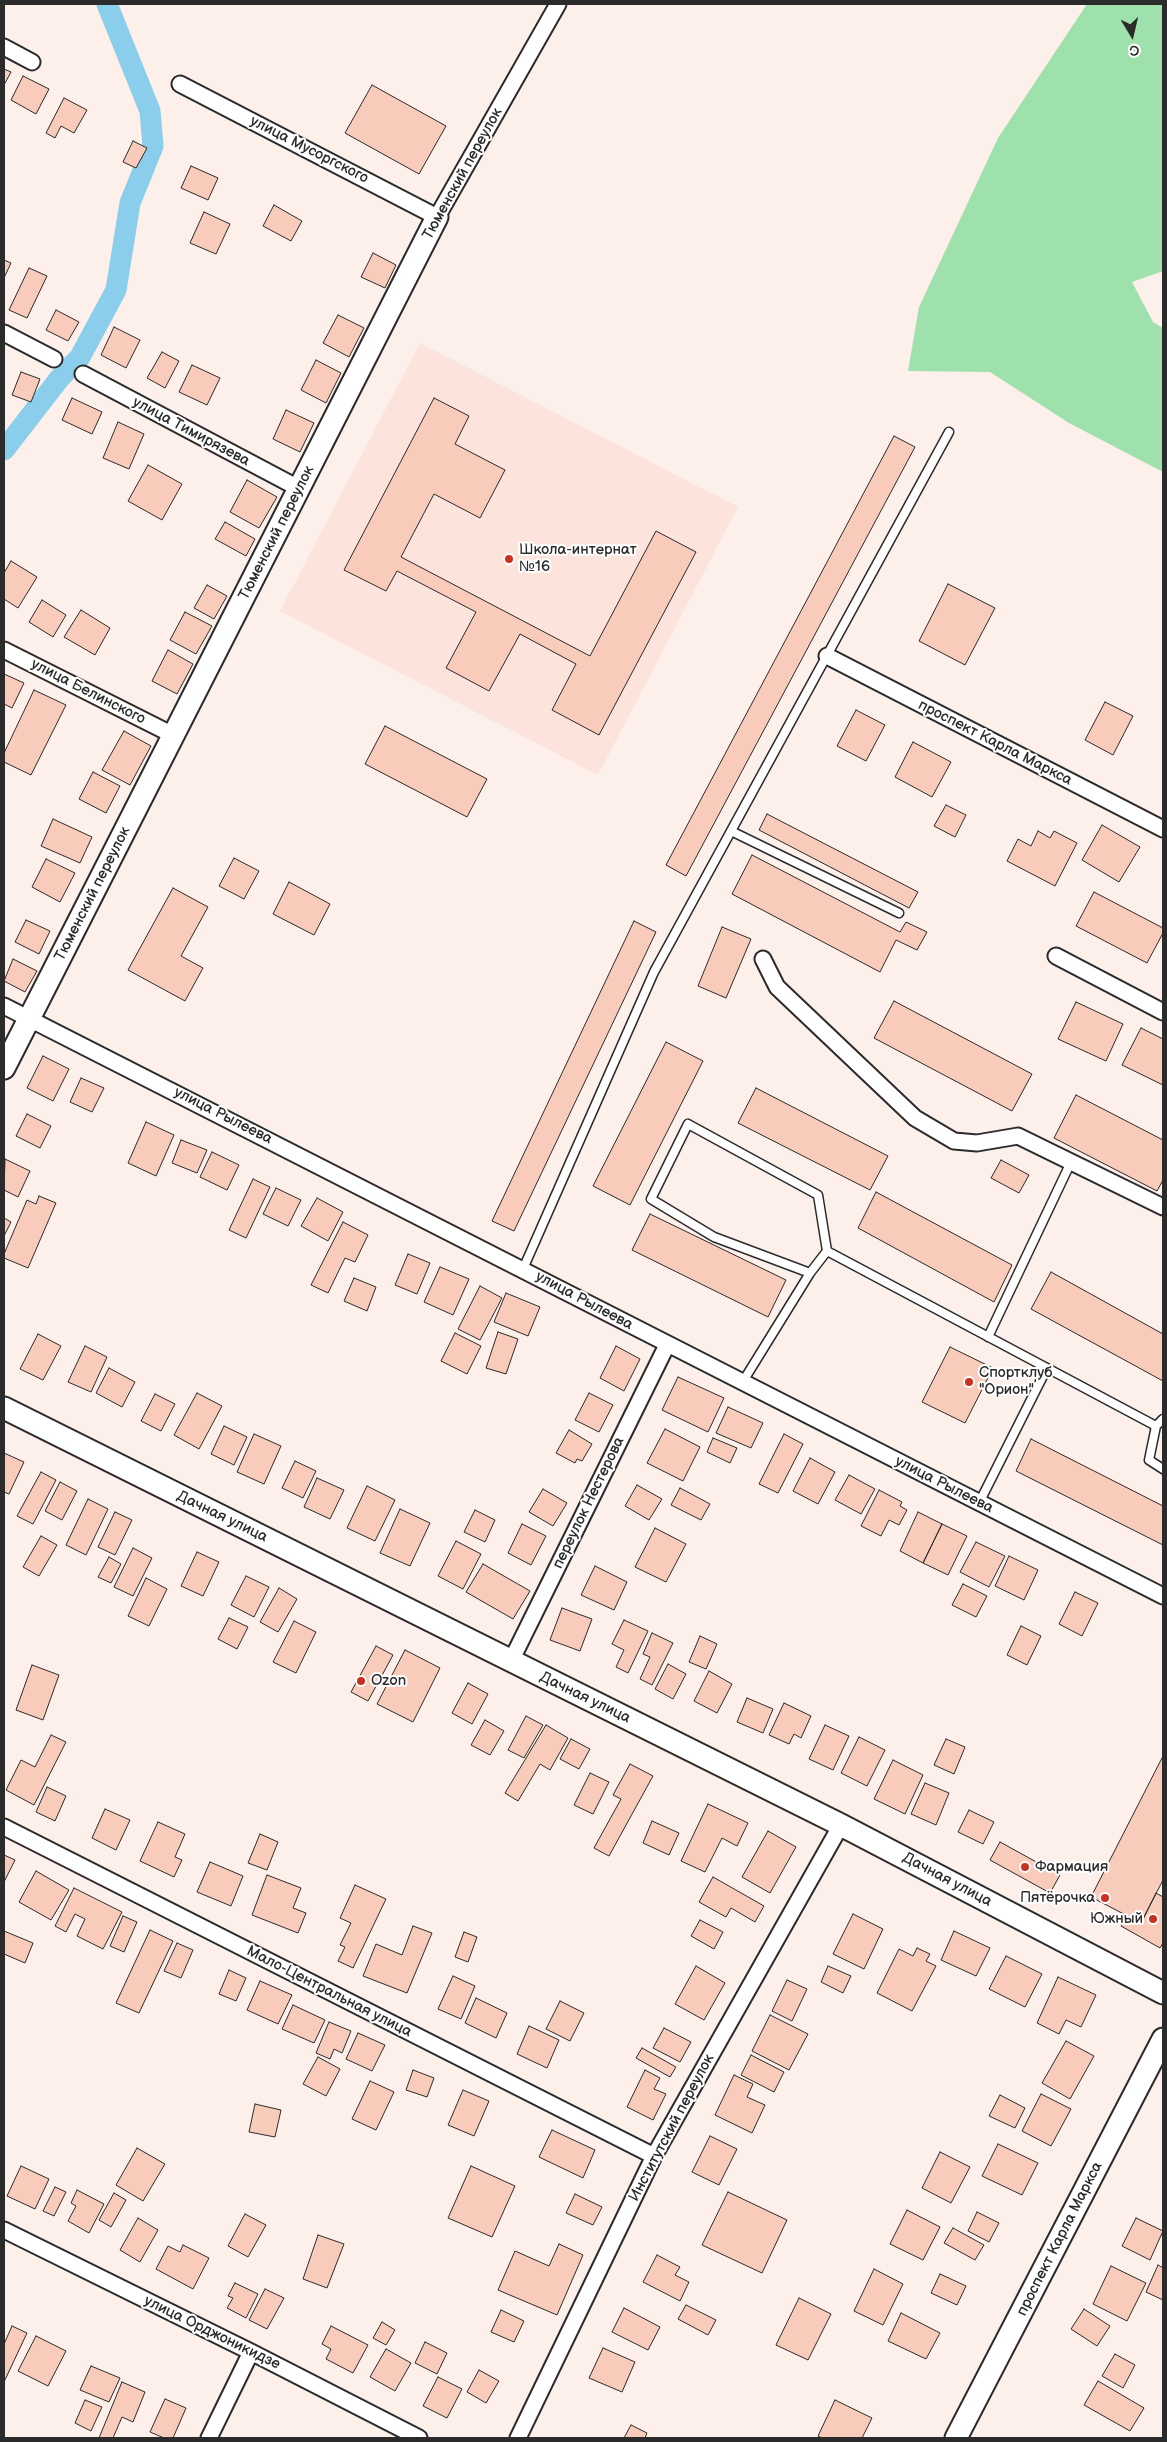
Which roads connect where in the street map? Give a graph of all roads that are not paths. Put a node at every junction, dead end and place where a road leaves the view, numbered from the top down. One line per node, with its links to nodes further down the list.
1 (558, 4): 5 (street, Тюменский переулок)
2 (4, 47): 3 (street)
3 (32, 62)
4 (180, 84): 5 (street, улица Мусоргского)
5 (437, 217): 10 (street, Тюменский переулок)
6 (4, 333): 7 (street)
7 (54, 359)
8 (82, 374): 10 (street, улица Тимирязева)
9 (949, 432): 12 (lane)
10 (300, 489): 13 (street, Тюменский переулок)
11 (4, 650): 13 (street, улица Белинского)
12 (826, 656): 14 (street, проспект Карла Маркса); 15 (lane)
13 (173, 735): 21 (street, Тюменский переулок)
14 (1163, 829)
15 (731, 831): 16 (lane); 26 (lane)
16 (899, 914)
17 (1056, 956): 20 (street)
18 (763, 959): 23 (street)
19 (4, 1006): 21 (street, улица Рылеева)
20 (1163, 1012)
21 (30, 1018): 22 (street, Тюменский переулок); 26 (street, улица Рылеева)
22 (4, 1068)
23 (1071, 1162): 24 (street); 28 (lane)
24 (1163, 1207)
25 (827, 1251): 27 (lane); 27 (lane); 28 (lane)
26 (523, 1269): 29 (street, улица Рылеева)
27 (810, 1273): 31 (lane)
28 (988, 1337): 30 (lane)
29 (667, 1345): 31 (street, улица Рылеева); 38 (street, переулок Нестерова)
30 (1047, 1368): 34 (lane); 36 (lane)
31 (742, 1383): 36 (street, улица Рылеева)
32 (4, 1408): 38 (street, Дачная улица)
33 (1163, 1419): 34 (lane)
34 (1156, 1426): 35 (lane)
35 (1163, 1469)
36 (979, 1503): 37 (street, улица Рылеева)
37 (1163, 1596)
38 (511, 1661): 39 (street, Дачная улица)
39 (841, 1825): 41 (street, Дачная улица); 43 (street, Институтский переулок)
40 (4, 1827): 43 (street, Мало-Центральная улица)
41 (1163, 1993)
42 (1163, 2039): 49 (street, проспект Карла Маркса)
43 (654, 2156): 48 (street, Институтский переулок)
44 (4, 2230): 45 (street, улица Орджоникидзе)
45 (251, 2352): 46 (street); 47 (street, улица Орджоникидзе)
46 (209, 2438)
47 (419, 2438)
48 (518, 2438)
49 (956, 2438)

